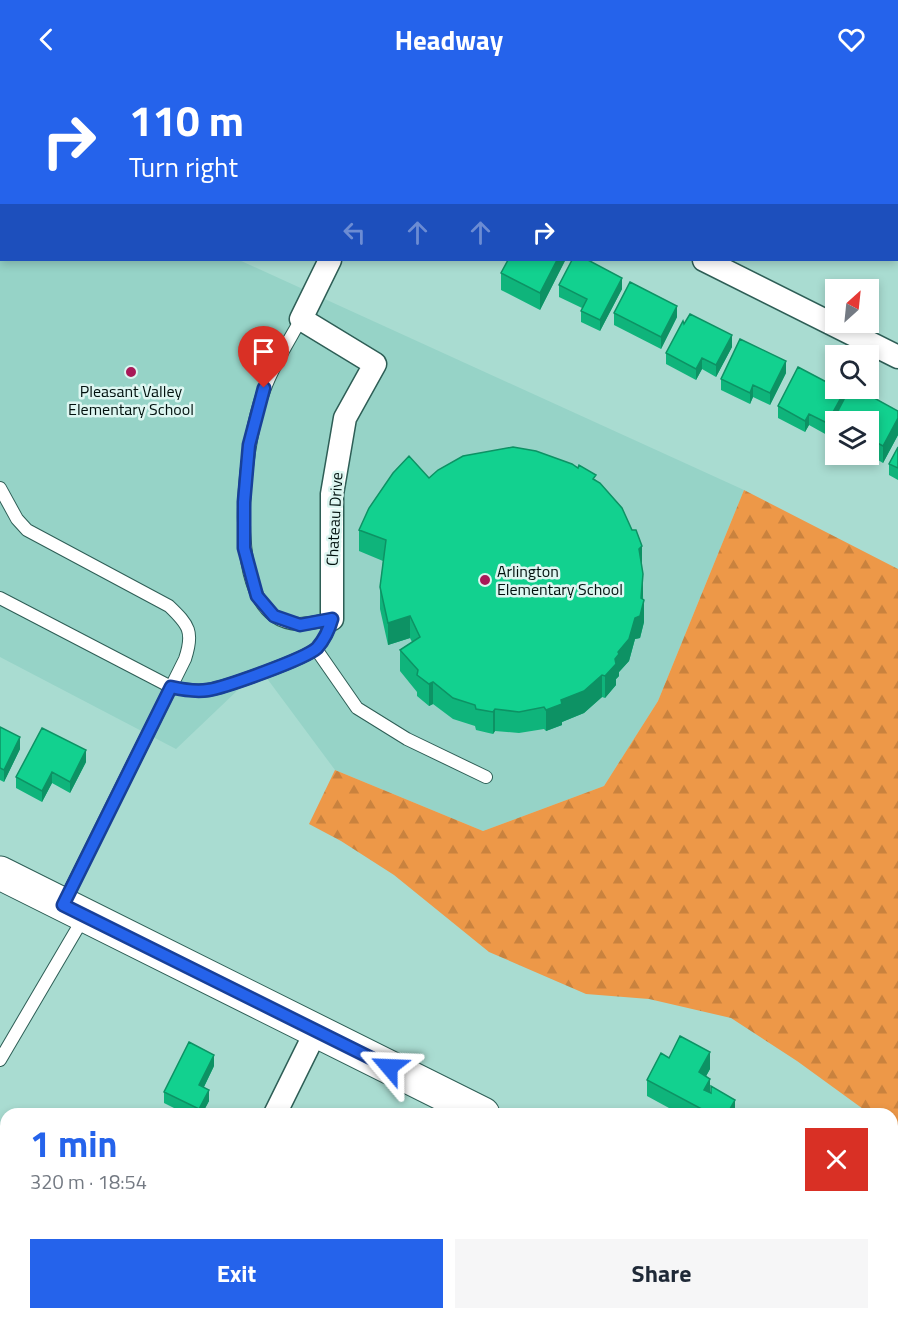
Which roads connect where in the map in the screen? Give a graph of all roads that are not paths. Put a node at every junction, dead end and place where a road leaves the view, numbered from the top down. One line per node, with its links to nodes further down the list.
1 (329, 261): 4 (street)
2 (709, 261): 3 (street)
3 (736, 267): 5 (street)
4 (300, 319): 8 (street, Chateau Drive); 8 (lane)
5 (898, 357)
6 (0, 488): 10 (lane)
7 (0, 598): 10 (lane)
8 (332, 619): 9 (lane)
9 (316, 649): 10 (lane); 11 (lane)
10 (171, 687): 13 (lane)
11 (486, 777)
12 (0, 873): 13 (main road)
13 (74, 910): 14 (main road); 15 (lane)
14 (316, 1031): 16 (street); 17 (main road)
15 (0, 1060)
16 (278, 1108)
17 (471, 1108)

